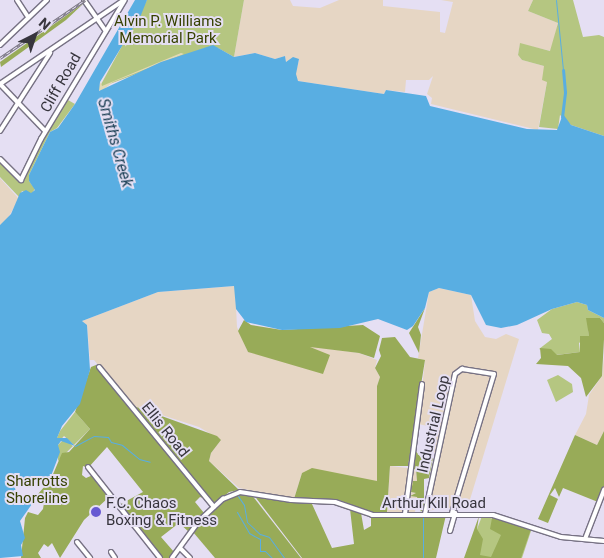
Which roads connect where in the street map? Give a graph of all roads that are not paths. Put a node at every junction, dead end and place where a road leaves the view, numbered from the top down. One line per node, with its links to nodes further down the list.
1 (17, 0): 5 (street)
2 (47, 0): 5 (street)
3 (84, 0): 6 (street)
4 (125, 0): 6 (street); 7 (street, Cliff Road)
5 (28, 17): 8 (street)
6 (97, 19): 7 (street); 9 (street)
7 (106, 31): 14 (street, Cliff Road)
8 (1, 41)
9 (53, 49): 10 (street); 11 (street)
10 (0, 84): 11 (street)
11 (18, 103): 12 (street); 14 (street)
12 (2, 125): 13 (street)
13 (0, 131)
14 (45, 131): 15 (street, Cliff Road)
15 (0, 159)
16 (99, 367): 20 (street, Ellis Road)
17 (422, 384): 22 (street)
18 (88, 467): 32 (street)
19 (604, 490): 25 (street)
20 (214, 507): 22 (street, Arthur Kill Road); 28 (street, Arthur Kill Road)
21 (453, 513): 23 (street, Arthur Kill Road); 23 (street, Industrial Loop); 24 (street, Industrial Loop); 25 (street, Arthur Kill Road)
22 (404, 514): 23 (street, Arthur Kill Road)
23 (425, 514)
24 (450, 531)
25 (585, 539): 26 (street, Arthur Kill Road)
26 (604, 540)
27 (77, 542): 30 (street)
28 (180, 548): 33 (street, Arthur Kill Road); 34 (street)
29 (110, 552): 31 (street)
30 (90, 558)
31 (114, 558)
32 (160, 558)
33 (172, 558)
34 (190, 558)

